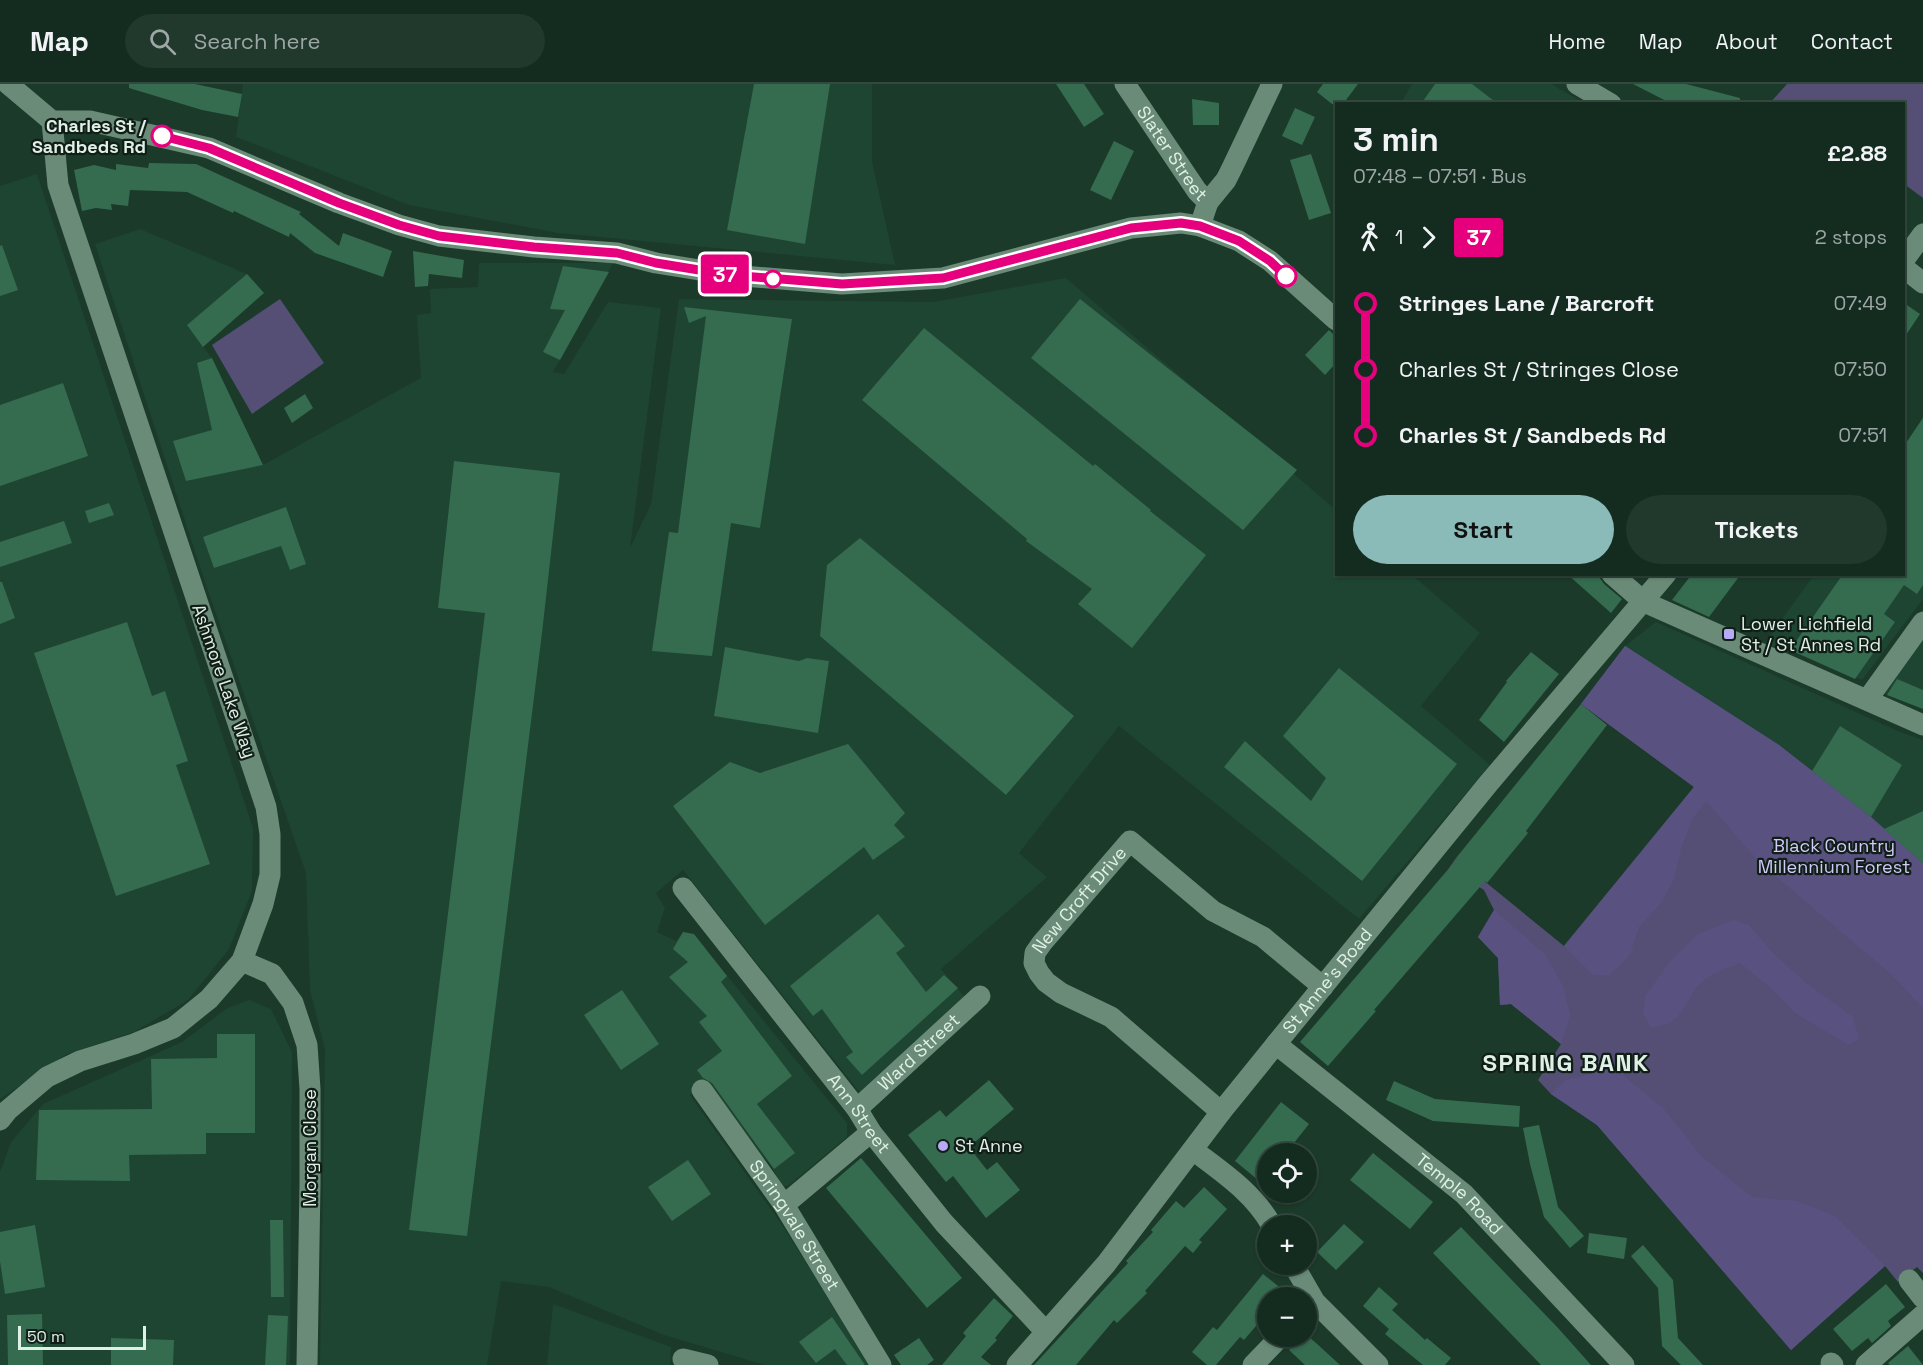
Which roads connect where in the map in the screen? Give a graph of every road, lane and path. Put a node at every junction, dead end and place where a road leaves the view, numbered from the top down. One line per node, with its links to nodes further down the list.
1 (8, 84): 6 (street)
2 (1125, 84): 7 (street, Slater Street)
3 (1272, 84): 7 (street)
4 (1577, 84): 5 (street)
5 (1608, 102)
6 (52, 121): 8 (street); 21 (street, Ashmore Lake Way)
7 (1208, 202): 8 (street, Slater Street)
8 (1200, 226): 13 (street)
9 (1923, 234): 10 (street)
10 (1905, 259)
11 (1905, 269): 12 (street)
12 (1923, 283)
13 (1335, 319)
14 (1614, 576): 16 (street)
15 (1664, 576): 16 (street, St Anne's Road)
16 (1644, 602): 18 (street); 22 (street, St Anne's Road)
17 (1923, 622): 18 (street)
18 (1867, 700): 19 (street)
19 (1923, 725)
20 (683, 888): 26 (street, Ann Street)
21 (242, 961): 28 (street, Ashmore Lake Way); 40 (street, Morgan Close)
22 (1323, 987): 24 (street, St Anne's Road); 27 (street, New Croft Drive)
23 (980, 996): 26 (street, Ward Street)
24 (1276, 1044): 27 (street, St Anne's Road); 46 (street, Temple Road)
25 (702, 1090): 31 (street, Springvale Street)
26 (857, 1109): 29 (street, Ann Street)
27 (1221, 1112): 30 (street, St Anne's Road)
28 (0, 1120)
29 (871, 1132): 31 (street); 37 (street, Ann Street)
30 (1193, 1150): 32 (street); 37 (street, St Anne's Road)
31 (784, 1205): 42 (street, Springvale Street)
32 (1266, 1215)
33 (1909, 1280): 34 (street)
34 (1923, 1298)
35 (1317, 1311): 45 (street)
36 (1923, 1315): 47 (street)
37 (1045, 1331): 43 (street, St Anne's Road)
38 (1270, 1347): 44 (street)
39 (683, 1359): 41 (street)
40 (307, 1365)
41 (708, 1365)
42 (880, 1365)
43 (1017, 1365)
44 (1253, 1365)
45 (1378, 1365)
46 (1624, 1365)
47 (1866, 1365)

